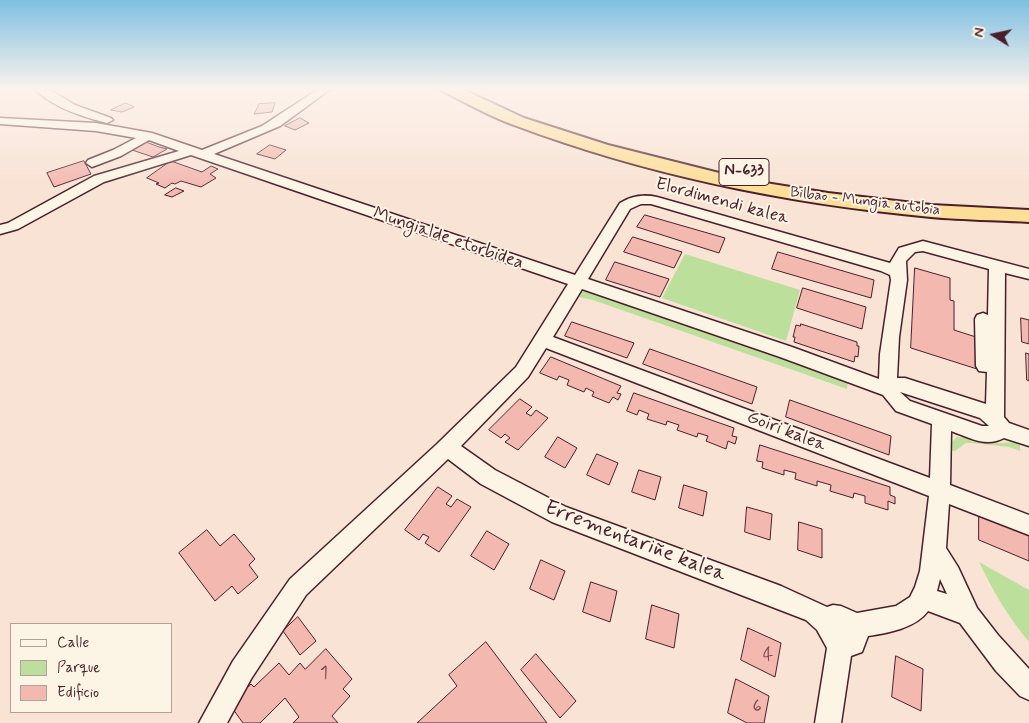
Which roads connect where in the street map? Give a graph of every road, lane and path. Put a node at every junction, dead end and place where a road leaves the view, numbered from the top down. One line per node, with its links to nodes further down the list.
1 (10, 122): 6 (street, Mungialde etorbidea)
2 (113, 122): 6 (street)
3 (279, 122): 8 (street)
4 (520, 122): 13 (highway, Bilbao - Mungia autobia / N-633)
5 (554, 122): 11 (highway, Bilbao - Mungia autobia / N-633)
6 (119, 130): 7 (street, Mungialde etorbidea)
7 (148, 136): 8 (street, Mungialde etorbidea); 9 (street)
8 (197, 153): 12 (street); 18 (street, Mungialde etorbidea)
9 (92, 163)
10 (60, 186): 12 (street)
11 (1029, 203)
12 (51, 205): 14 (street)
13 (1029, 216)
14 (0, 230)
15 (997, 266): 16 (street); 17 (street); 23 (street)
16 (897, 272): 18 (street, Elordimendi kalea); 21 (street)
17 (1029, 274)
18 (577, 282): 20 (street, Elordimendi kalea); 21 (street, Mungialde etorbidea)
19 (983, 319): 23 (street)
20 (543, 340): 25 (street, Elordimendi kalea); 26 (street, Goiri kalea)
21 (889, 390): 22 (street, Mungialde etorbidea); 23 (street, Mungialde etorbidea)
22 (942, 420): 23 (street, Mungialde etorbidea); 26 (street)
23 (994, 420): 24 (street, Mungialde etorbidea)
24 (1029, 438)
25 (449, 448): 31 (street, Errementariñe kalea); 33 (street, Elordimendi kalea)
26 (938, 490): 27 (street, Goiri kalea); 28 (street)
27 (1029, 525)
28 (934, 552): 29 (street); 30 (street)
29 (922, 597): 30 (street); 31 (street)
30 (968, 614): 32 (street)
31 (840, 631): 34 (street)
32 (1029, 687)
33 (212, 723)
34 (828, 723)

